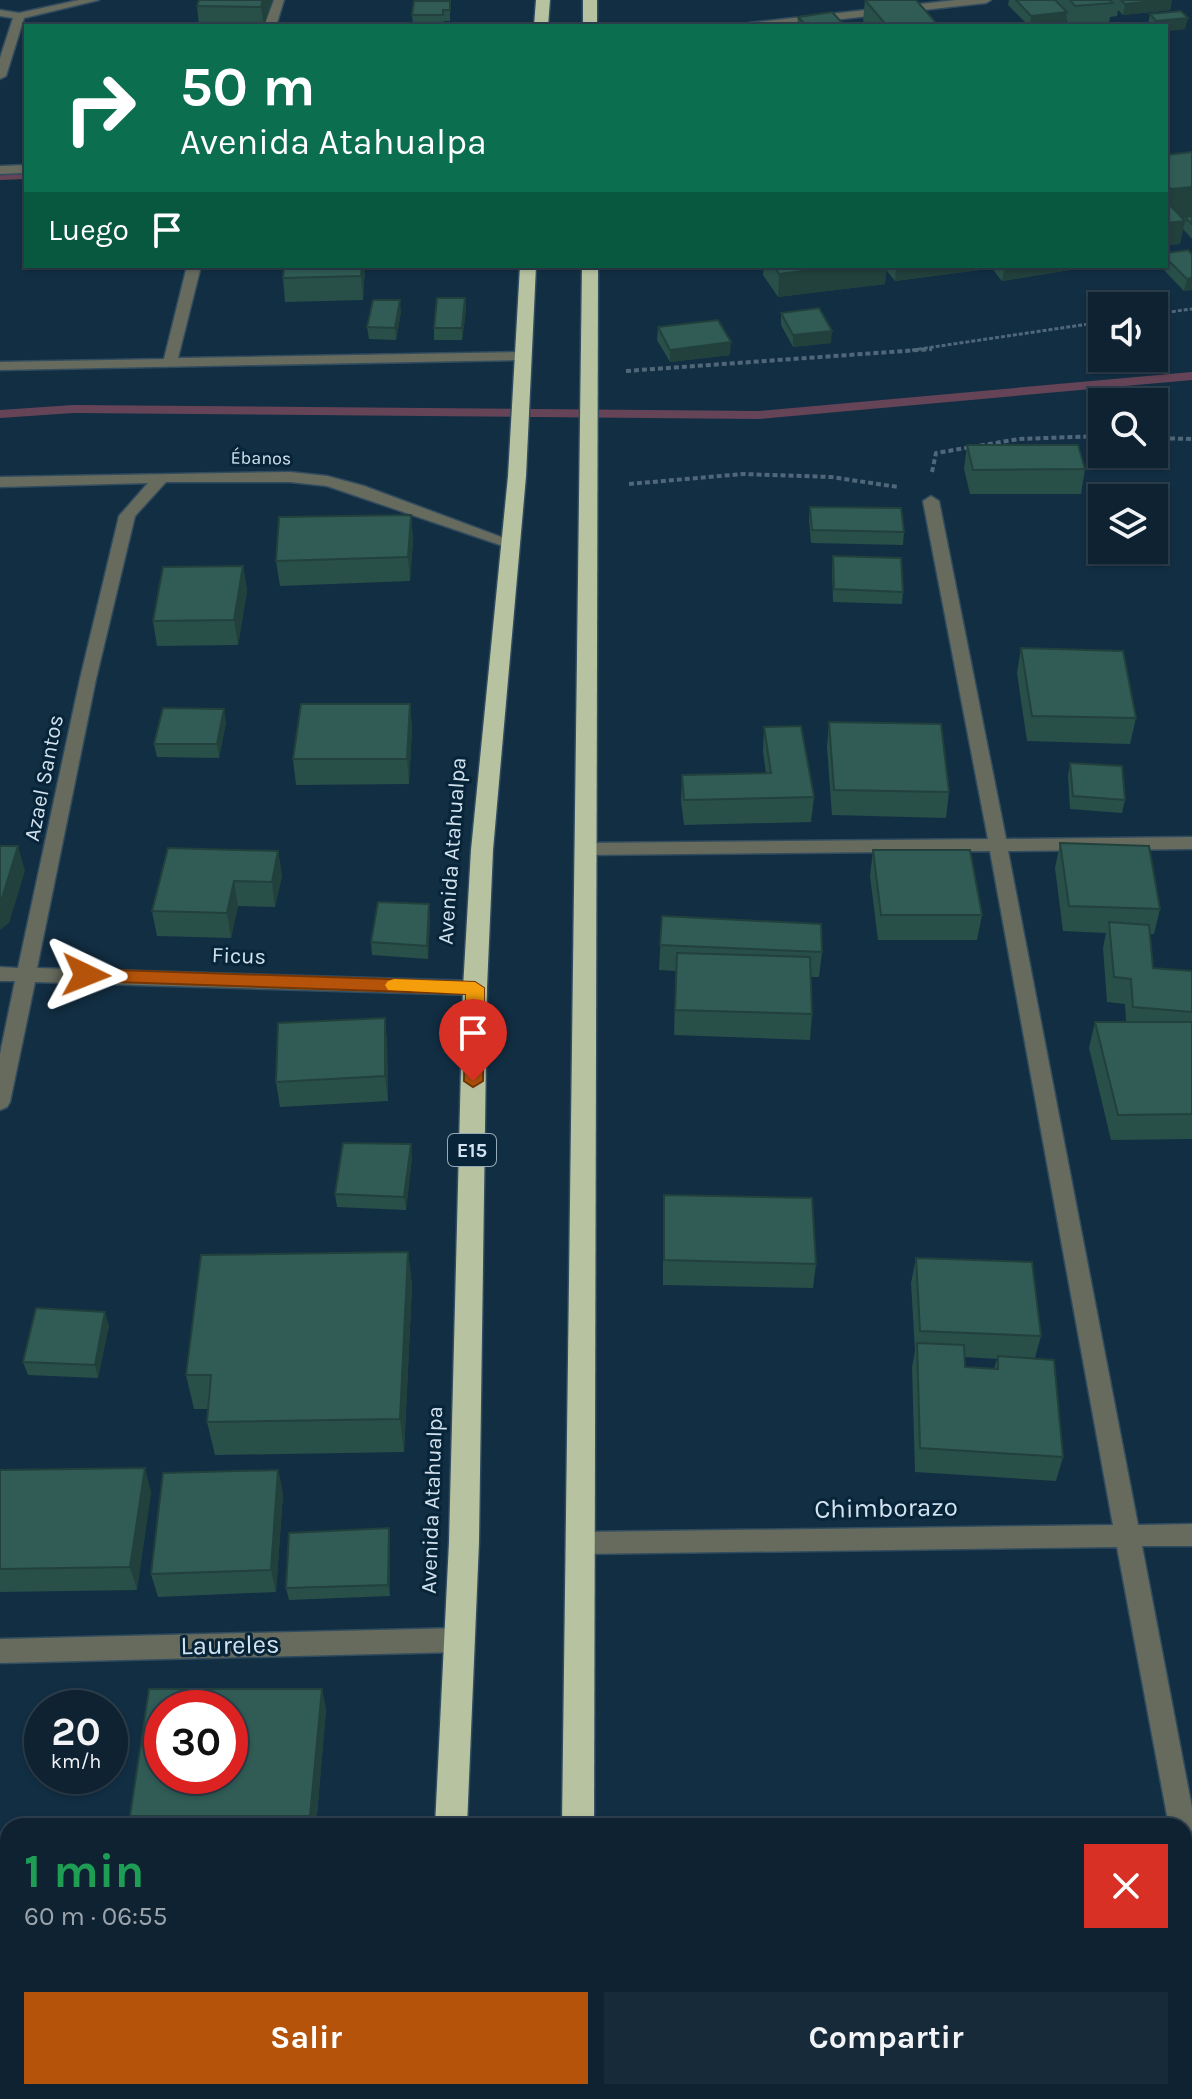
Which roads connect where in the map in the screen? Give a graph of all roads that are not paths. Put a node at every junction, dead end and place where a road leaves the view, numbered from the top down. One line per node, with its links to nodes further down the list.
1 (94, 0): 7 (street)
2 (279, 0): 8 (street)
3 (543, 0): 9 (highway)
4 (590, 0): 10 (highway)
5 (986, 0): 11 (street)
6 (0, 13): 7 (street)
7 (19, 16): 12 (street)
8 (271, 24)
9 (541, 24)
10 (590, 24)
11 (767, 24)
12 (0, 76)
13 (24, 169): 14 (street)
14 (0, 170)
15 (194, 268): 19 (street)
16 (528, 268): 18 (highway, Avenida Atahualpa / E15)
17 (590, 268): 27 (highway)
18 (521, 356): 19 (street); 24 (highway, Avenida Atahualpa / E15)
19 (170, 363): 20 (street)
20 (0, 366)
21 (162, 478): 22 (street, Ébanos); 24 (street, Ébanos); 28 (street, Azael Santos)
22 (0, 482)
23 (930, 496): 26 (street)
24 (512, 544): 30 (highway, Avenida Atahualpa / E15)
25 (1192, 843): 26 (street)
26 (998, 846): 27 (street); 32 (street)
27 (585, 849): 34 (highway)
28 (26, 973): 29 (street, Ficus); 30 (street, Ficus); 31 (street, Azael Santos)
29 (0, 974)
30 (475, 988): 35 (highway, Avenida Atahualpa / E15)
31 (0, 1102)
32 (1127, 1534): 33 (street, Chimborazo); 34 (street, Chimborazo); 39 (street)
33 (1192, 1535)
34 (582, 1543): 38 (highway)
35 (459, 1640): 36 (street, Laureles); 37 (highway, Avenida Atahualpa / E15)
36 (0, 1651)
37 (451, 1818)
38 (578, 1818)
39 (1180, 1818)

